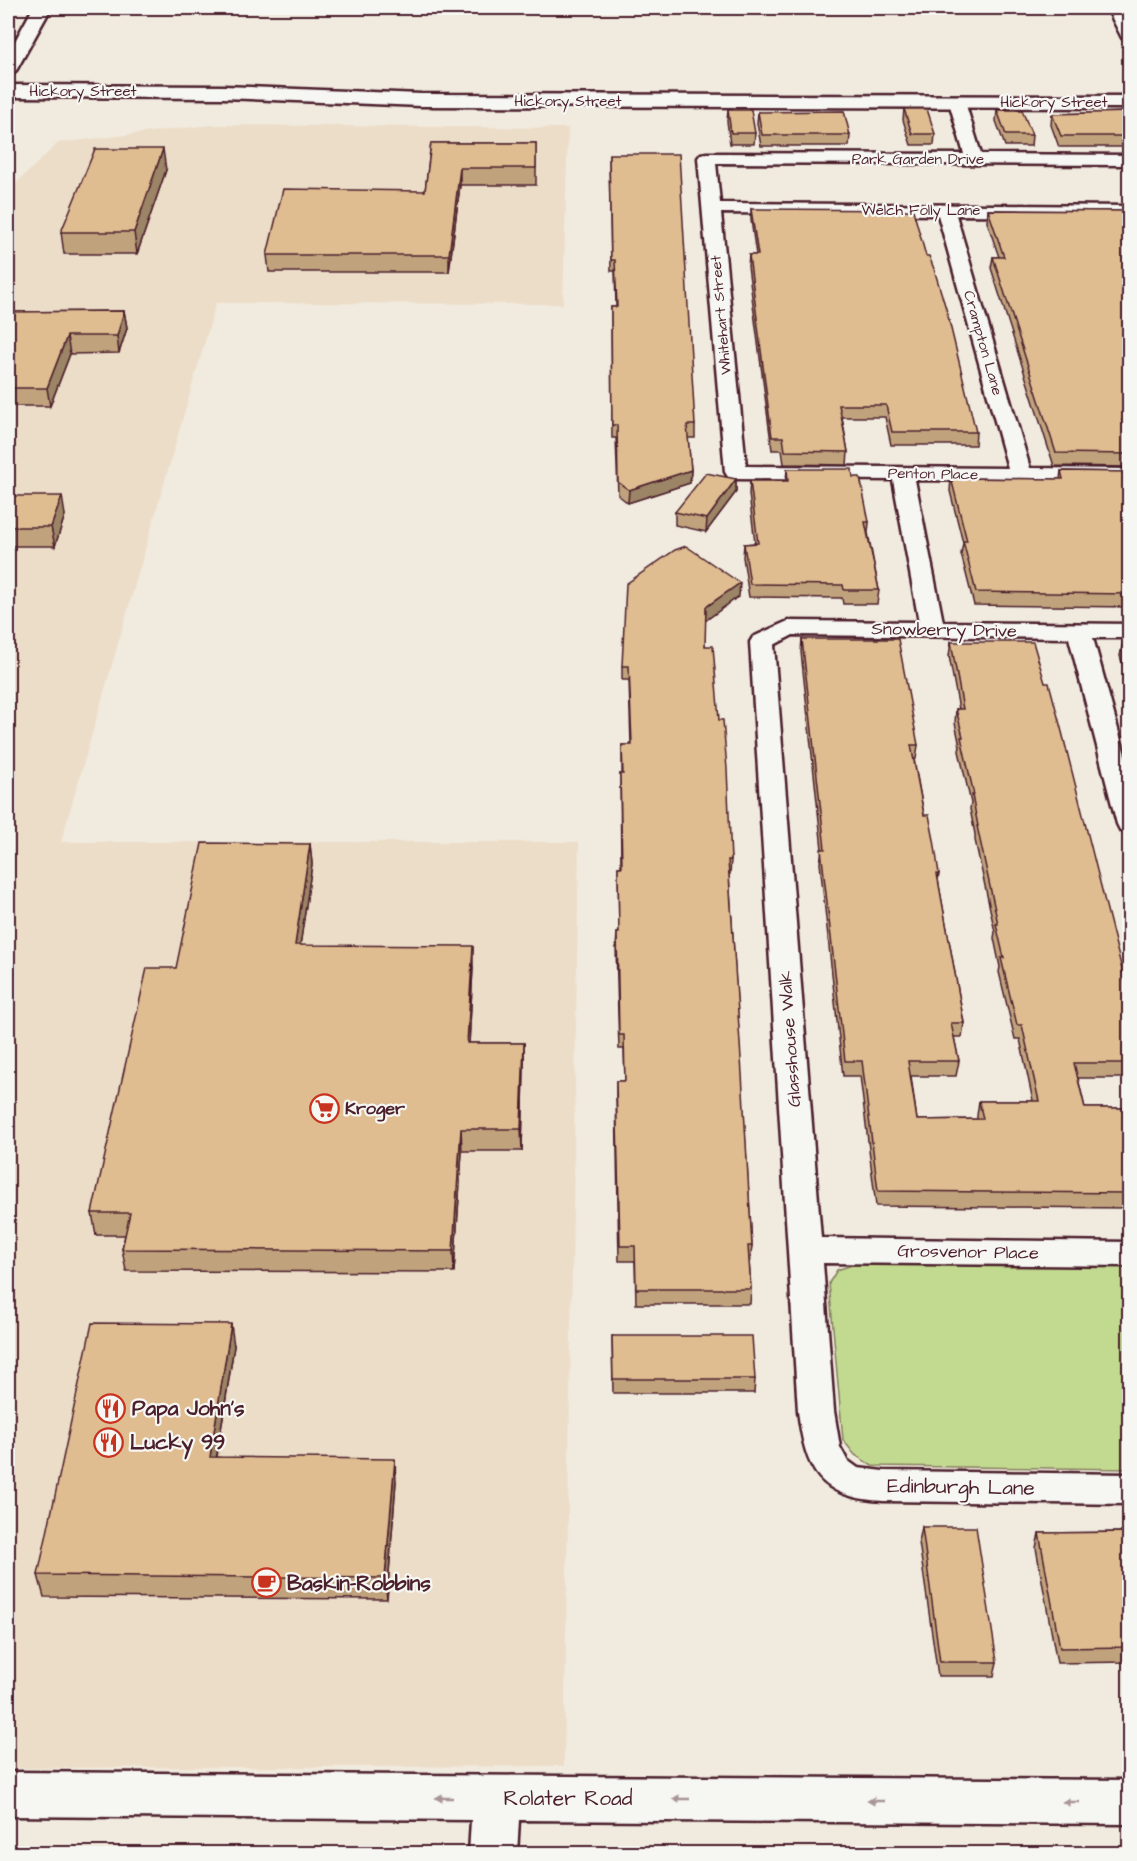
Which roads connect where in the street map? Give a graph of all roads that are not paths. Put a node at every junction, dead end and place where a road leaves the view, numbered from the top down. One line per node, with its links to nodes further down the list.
1 (42, 8): 4 (street)
2 (1114, 8): 3 (street)
3 (1130, 38)
4 (8, 69)
5 (8, 91): 6 (street, Hickory Street)
6 (957, 102): 7 (street, Hickory Street); 9 (street)
7 (1130, 102)
8 (708, 158): 9 (street, Park Garden Drive); 11 (street, Whitehart Street)
9 (974, 159): 10 (street, Park Garden Drive)
10 (1130, 160)
11 (712, 208): 12 (street, Welch Folly Lane); 14 (street, Whitehart Street)
12 (946, 210): 13 (street, Welch Folly Lane); 16 (street, Crampton Lane)
13 (1130, 211)
14 (736, 472): 15 (street, Penton Place)
15 (903, 474): 16 (street, Penton Place); 18 (street)
16 (1021, 475): 17 (street, Penton Place)
17 (1130, 476)
18 (932, 630): 19 (street, Snowberry Drive); 21 (street, Snowberry Drive)
19 (1079, 631): 20 (street, Snowberry Drive); 22 (street)
20 (1130, 632)
21 (762, 642): 23 (street, Glasshouse Walk)
22 (1130, 824)
23 (806, 1250): 24 (street, Grosvenor Place); 25 (street, Glasshouse Walk)
24 (1130, 1254)
25 (819, 1436): 26 (street, Edinburgh Lane)
26 (1130, 1489)
27 (8, 1794): 28 (street, Rolater Road, one-way to 27)
28 (496, 1798): 29 (street, Rolater Road, one-way to 28); 30 (street)
29 (1130, 1803)
30 (493, 1854)

